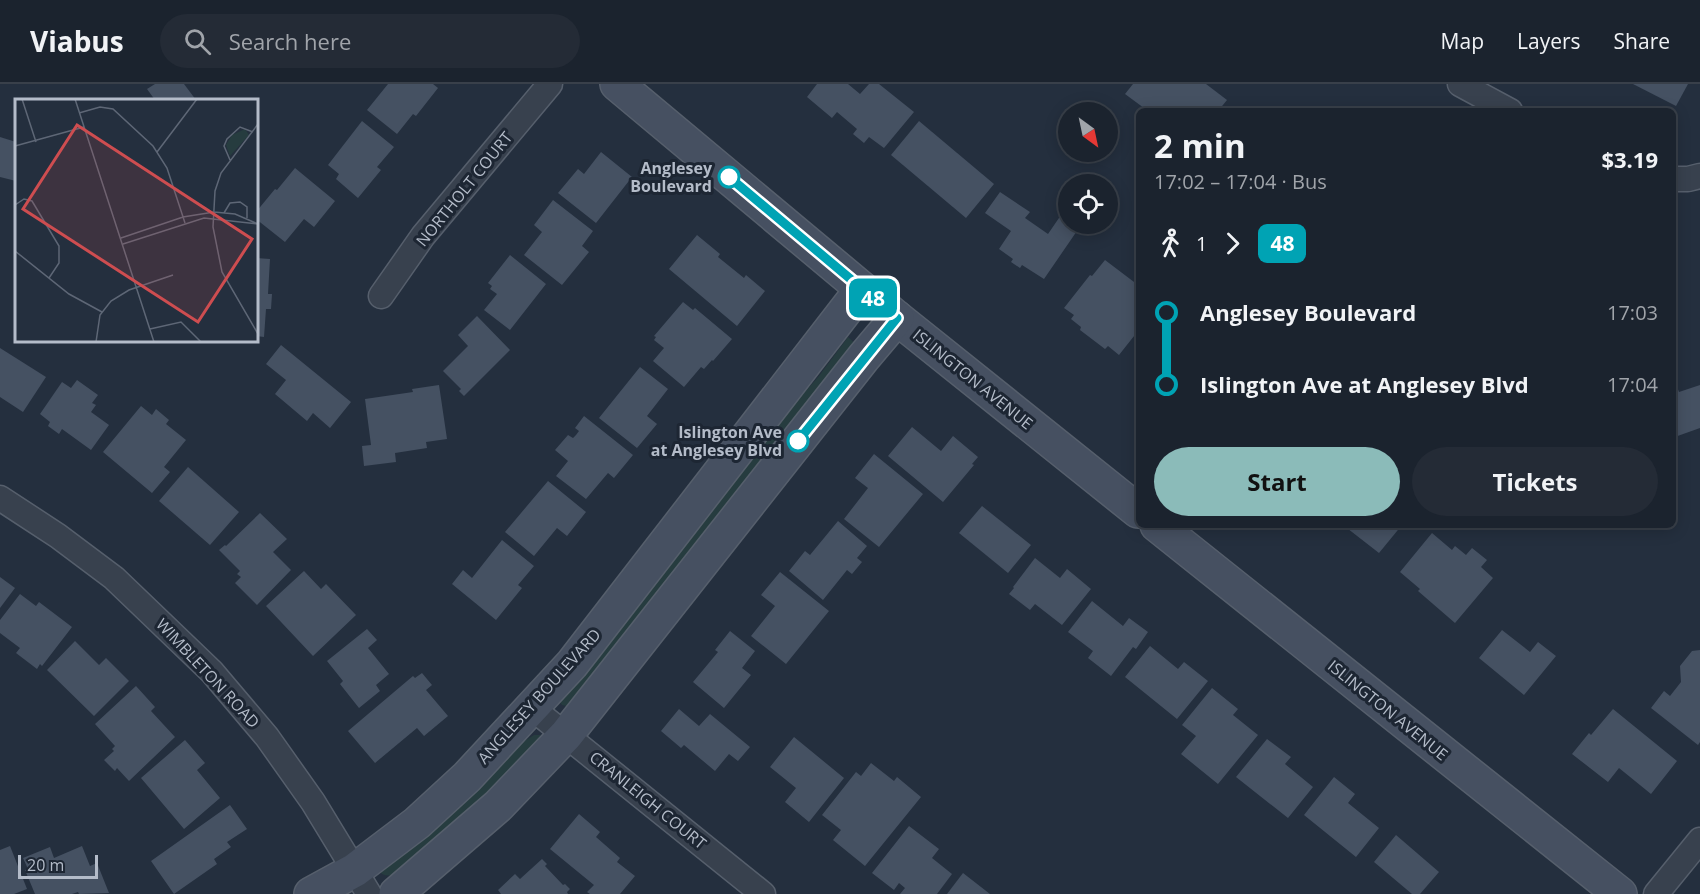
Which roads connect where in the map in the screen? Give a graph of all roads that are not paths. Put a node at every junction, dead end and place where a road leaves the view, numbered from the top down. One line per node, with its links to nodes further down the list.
1 (550, 84): 8 (street, NORTHOLT COURT)
2 (617, 84): 7 (street, ISLINGTON AVENUE)
3 (1460, 84): 4 (street)
4 (1504, 108)
5 (1700, 176): 6 (street)
6 (1676, 179)
7 (862, 289): 9 (street, ISLINGTON AVENUE); 13 (street, ANGLESEY BOULEVARD)
8 (381, 296)
9 (897, 318): 11 (street, ISLINGTON AVENUE); 14 (street)
10 (0, 498): 16 (street, WIMBLETON ROAD)
11 (1136, 509)
12 (1160, 528): 20 (street, ISLINGTON AVENUE)
13 (532, 708): 14 (street, CRANLEIGH COURT); 16 (street, ANGLESEY BOULEVARD)
14 (566, 735): 18 (street); 19 (street, CRANLEIGH COURT)
15 (1700, 840): 21 (street)
16 (362, 882): 17 (street, ANGLESEY BOULEVARD)
17 (311, 894)
18 (396, 894)
19 (763, 894)
20 (1620, 894)
21 (1656, 894)

